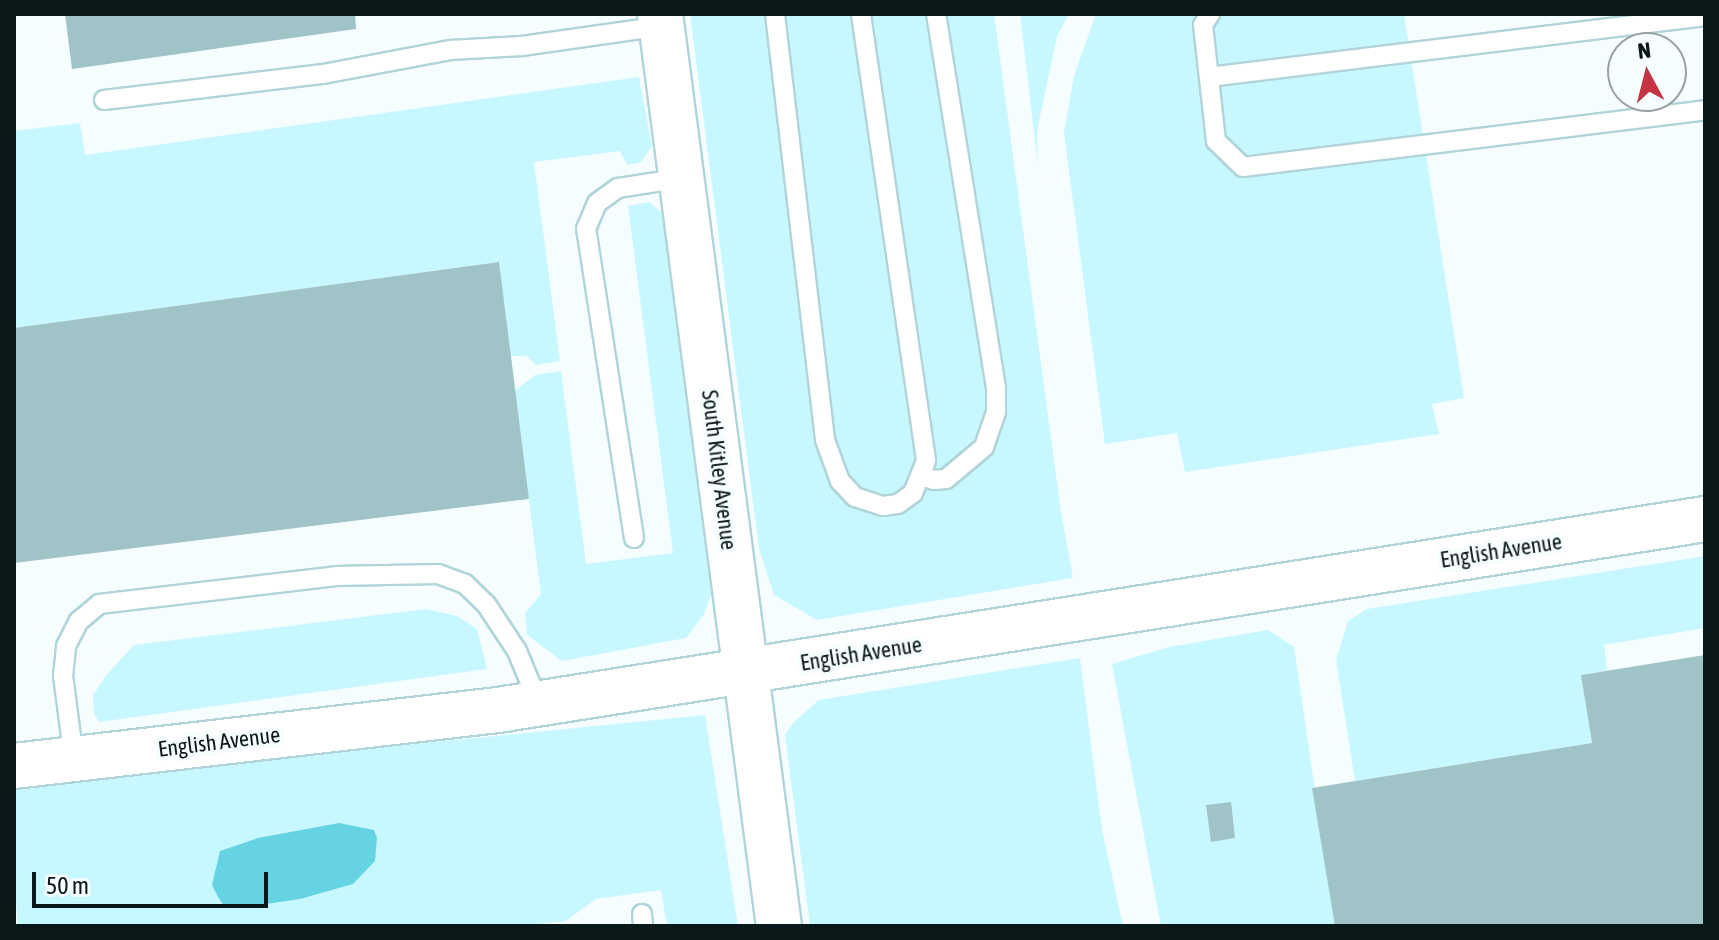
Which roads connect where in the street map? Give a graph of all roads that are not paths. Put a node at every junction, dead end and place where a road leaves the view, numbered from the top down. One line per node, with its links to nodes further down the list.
1 (775, 14): 11 (lane)
2 (861, 14): 11 (lane)
3 (936, 14): 11 (lane)
4 (1210, 14): 7 (lane)
5 (1705, 16): 7 (lane)
6 (661, 20): 8 (lane); 10 (street, South Kitley Avenue)
7 (1209, 77): 9 (lane)
8 (104, 100)
9 (1705, 110)
10 (682, 178): 13 (lane); 14 (street, South Kitley Avenue)
11 (921, 476)
12 (1705, 519): 14 (street, English Avenue)
13 (634, 538)
14 (746, 673): 15 (street, English Avenue); 18 (street, South Kitley Avenue)
15 (539, 704): 16 (street, English Avenue); 16 (lane)
16 (74, 759): 17 (street, English Avenue)
17 (14, 766)
18 (779, 926)

